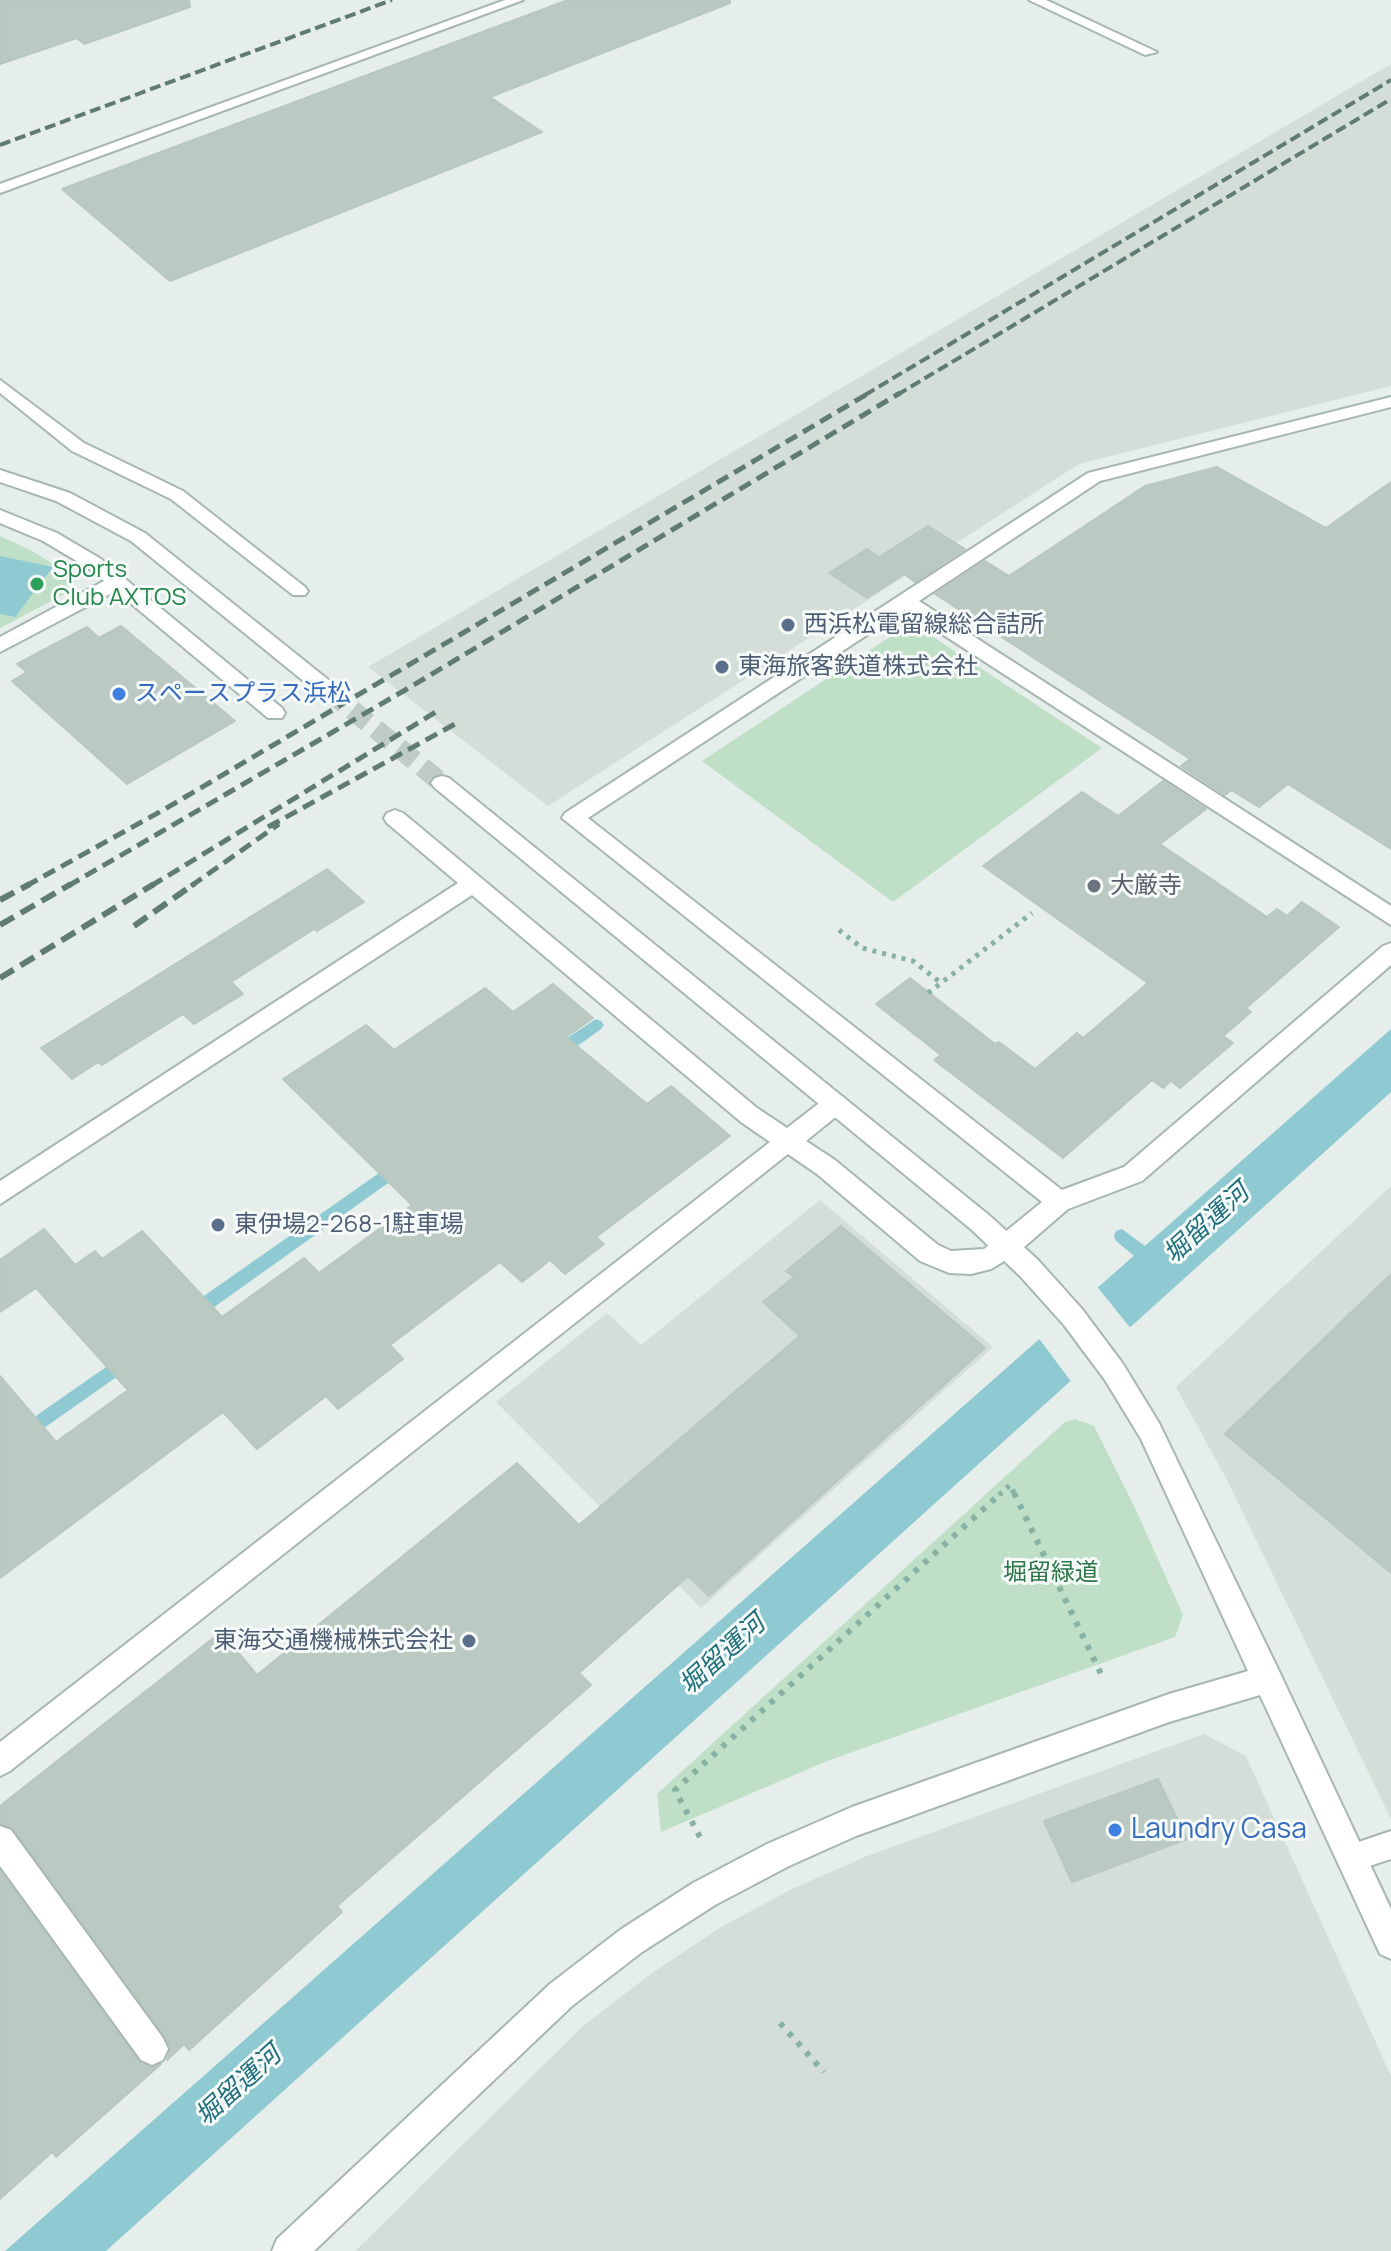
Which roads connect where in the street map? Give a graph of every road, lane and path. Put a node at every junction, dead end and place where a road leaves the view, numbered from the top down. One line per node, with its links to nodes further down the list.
1 (517, 0): 4 (lane)
2 (1035, 0): 3 (lane)
3 (1150, 52)
4 (0, 189)
5 (0, 385): 10 (lane)
6 (1391, 402): 11 (street)
7 (0, 476): 13 (street)
8 (0, 516): 9 (street)
9 (118, 582): 12 (street); 14 (street)
10 (299, 591)
11 (905, 601): 19 (street); 27 (street)
12 (0, 645)
13 (329, 691)
14 (275, 713)
15 (442, 783): 24 (street)
16 (395, 818): 17 (street)
17 (473, 884): 25 (street); 26 (street)
18 (1032, 913): 22 (path)
19 (1391, 917)
20 (839, 930): 22 (path)
21 (1391, 952): 27 (street)
22 (941, 983): 23 (path)
23 (928, 993)
24 (835, 1104): 25 (street); 28 (street)
25 (787, 1141): 28 (street); 31 (street)
26 (0, 1194)
27 (1059, 1202): 28 (street)
28 (1007, 1247): 30 (street)
29 (1103, 1678): 32 (path)
30 (1268, 1679): 35 (street); 40 (street)
31 (0, 1761)
32 (700, 1837)
33 (0, 1841): 38 (street)
34 (1391, 1845): 35 (lane)
35 (1351, 1858): 36 (street)
36 (1391, 1943)
37 (780, 2023): 39 (path)
38 (152, 2049)
39 (824, 2072)
40 (289, 2251)

